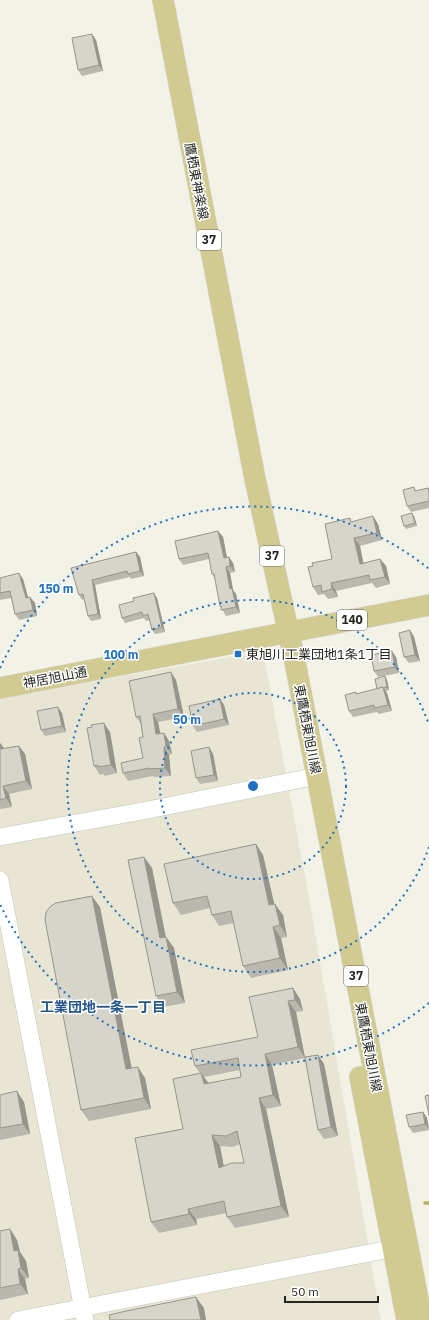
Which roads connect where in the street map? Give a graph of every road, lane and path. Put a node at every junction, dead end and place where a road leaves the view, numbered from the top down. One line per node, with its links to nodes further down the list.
1 (163, 0): 3 (main road, 鷹栖東神楽線 / 37)
2 (429, 605): 3 (main road, 140)
3 (282, 634): 4 (main road, 神居旭山通); 5 (main road, 東鷹栖東旭川線 / 37)
4 (0, 688)
5 (310, 777): 6 (street); 8 (main road, 東鷹栖東旭川線 / 37)
6 (0, 837)
7 (0, 880): 9 (street)
8 (400, 1247): 9 (street); 11 (main road, 東鷹栖東旭川線 / 37); 12 (main road, 東鷹栖東旭川線 / 37)
9 (83, 1314): 10 (street)
10 (18, 1320)
11 (407, 1320)
12 (422, 1320)

